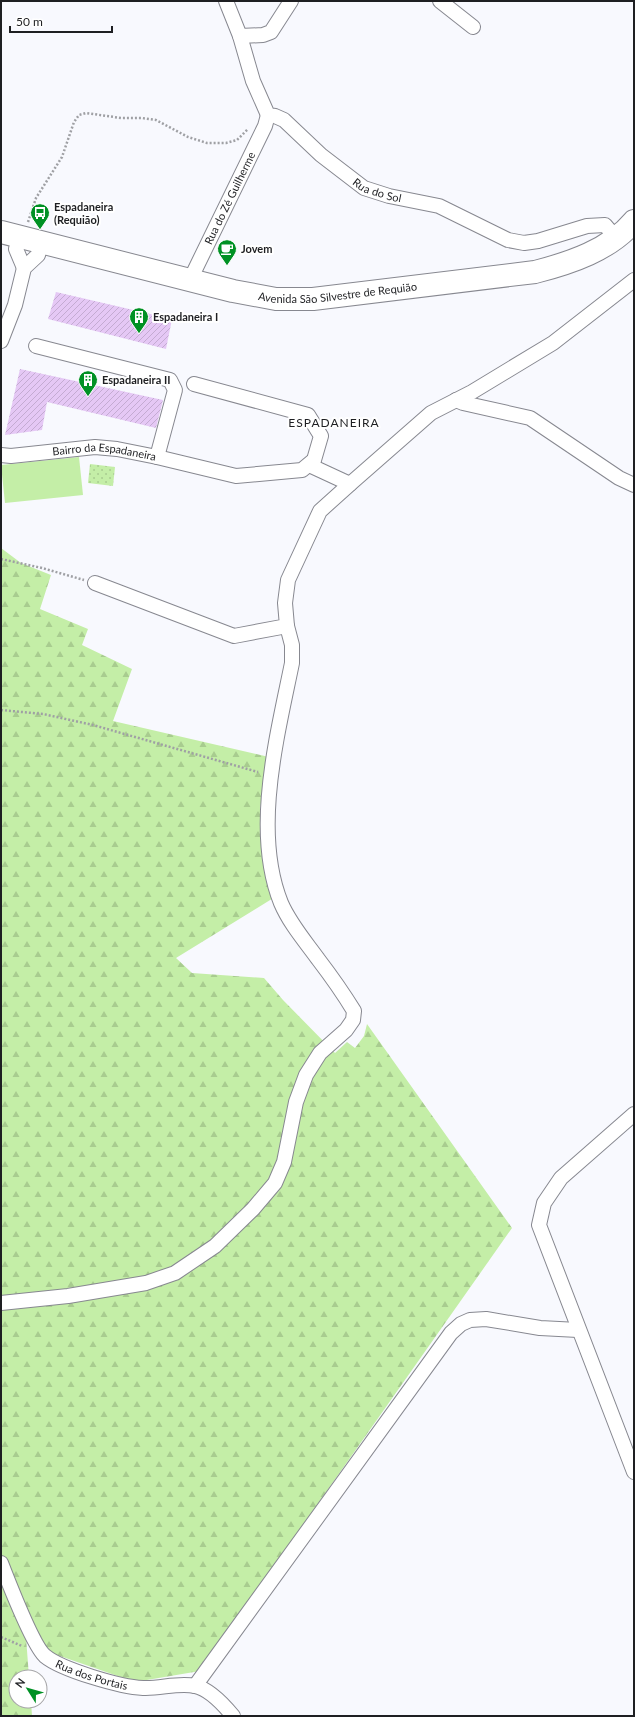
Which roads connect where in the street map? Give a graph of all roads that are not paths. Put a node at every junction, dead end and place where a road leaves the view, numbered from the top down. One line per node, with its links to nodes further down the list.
1 (226, 1): 5 (street)
2 (291, 1): 5 (street)
3 (440, 1): 4 (street)
4 (473, 27)
5 (240, 36): 6 (street)
6 (268, 115): 9 (street, Rua do Sol); 11 (street, Rua do Zé Guilherme)
7 (634, 220): 9 (main road, Avenida São Silvestre de Requião)
8 (24, 238): 10 (street); 10 (street); 11 (main road, Avenida São Silvestre de Requião)
9 (616, 238): 11 (main road, Avenida São Silvestre de Requião)
10 (24, 268): 13 (street)
11 (190, 280)
12 (634, 280): 16 (street)
13 (1, 341)
14 (36, 346): 18 (street, Bairro da Espadaneira)
15 (194, 384): 19 (street)
16 (456, 400): 20 (street); 21 (street)
17 (1, 455): 18 (street, Bairro da Espadaneira)
18 (158, 457): 19 (street)
19 (309, 465): 20 (street)
20 (350, 484): 23 (street)
21 (634, 485)
22 (95, 583): 23 (street)
23 (287, 626): 25 (street)
24 (634, 1114): 26 (street)
25 (1, 1303)
26 (578, 1330): 27 (street); 29 (street)
27 (634, 1472)
28 (1, 1563): 29 (street, Rua dos Portais)
29 (195, 1686): 30 (street)
30 (233, 1716)

